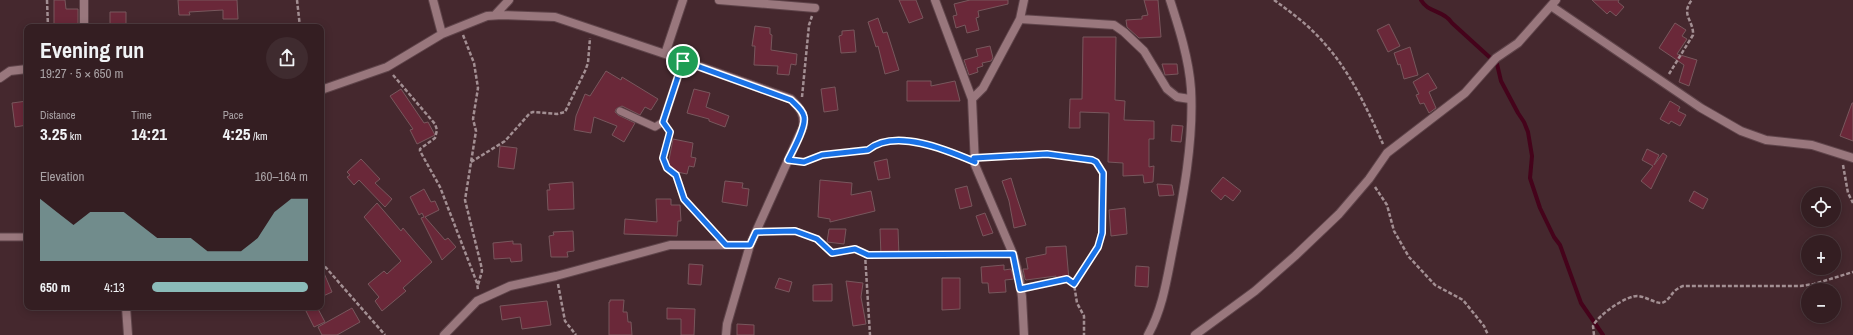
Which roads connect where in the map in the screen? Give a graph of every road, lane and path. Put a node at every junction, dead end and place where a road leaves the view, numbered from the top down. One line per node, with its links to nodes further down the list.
1 (47, 0): 17 (path)
2 (84, 0): 18 (street)
3 (297, 0): 19 (path)
4 (433, 0): 22 (street)
5 (509, 0): 15 (street)
6 (683, 0): 23 (street)
7 (719, 0): 14 (street)
8 (935, 0): 30 (street)
9 (1024, 0): 16 (street)
10 (1170, 0): 31 (street)
11 (1274, 0): 35 (path)
12 (1692, 0): 28 (path)
13 (1553, 3): 28 (street); 35 (street)
14 (815, 8): 32 (path)
15 (495, 15): 20 (street); 21 (street)
16 (1020, 19): 30 (street); 31 (street)
17 (48, 24)
18 (84, 24)
19 (300, 24)
20 (459, 27): 22 (street); 40 (path)
21 (590, 30): 23 (street); 40 (path)
22 (442, 34): 25 (street)
23 (665, 54): 24 (street)
24 (683, 61): 32 (street); 34 (lane)
25 (387, 67): 29 (street); 54 (path)
26 (24, 69): 27 (street)
27 (0, 78)
28 (1664, 84): 36 (street)
29 (324, 89)
30 (972, 99): 39 (street)
31 (1190, 99): 66 (street)
32 (801, 109): 38 (street)
33 (620, 111): 34 (lane)
34 (663, 122): 46 (path)
35 (1387, 152): 41 (street)
36 (1839, 152): 37 (street); 42 (path)
37 (1853, 158)
38 (788, 160): 39 (path); 43 (street)
39 (975, 160): 49 (street); 53 (path)
40 (470, 162): 54 (path)
41 (1369, 179): 67 (street); 68 (path)
42 (1853, 202)
43 (756, 232): 47 (street); 48 (path)
44 (24, 237): 45 (lane)
45 (0, 238)
46 (726, 245): 47 (street); 52 (street)
47 (750, 245): 62 (street)
48 (865, 254): 49 (path); 63 (path)
49 (1013, 254): 55 (street)
50 (324, 265): 59 (path)
51 (1853, 272): 69 (path)
52 (556, 276): 56 (street); 61 (path)
53 (1074, 284): 55 (path); 65 (path)
54 (478, 287): 56 (path)
55 (1020, 289): 64 (street)
56 (477, 301): 60 (street)
57 (126, 310): 58 (street)
58 (128, 335)
59 (385, 335)
60 (444, 335)
61 (576, 335)
62 (726, 335)
63 (870, 335)
64 (1024, 335)
65 (1084, 335)
66 (1148, 335)
67 (1195, 335)
68 (1488, 335)
69 (1594, 335)

